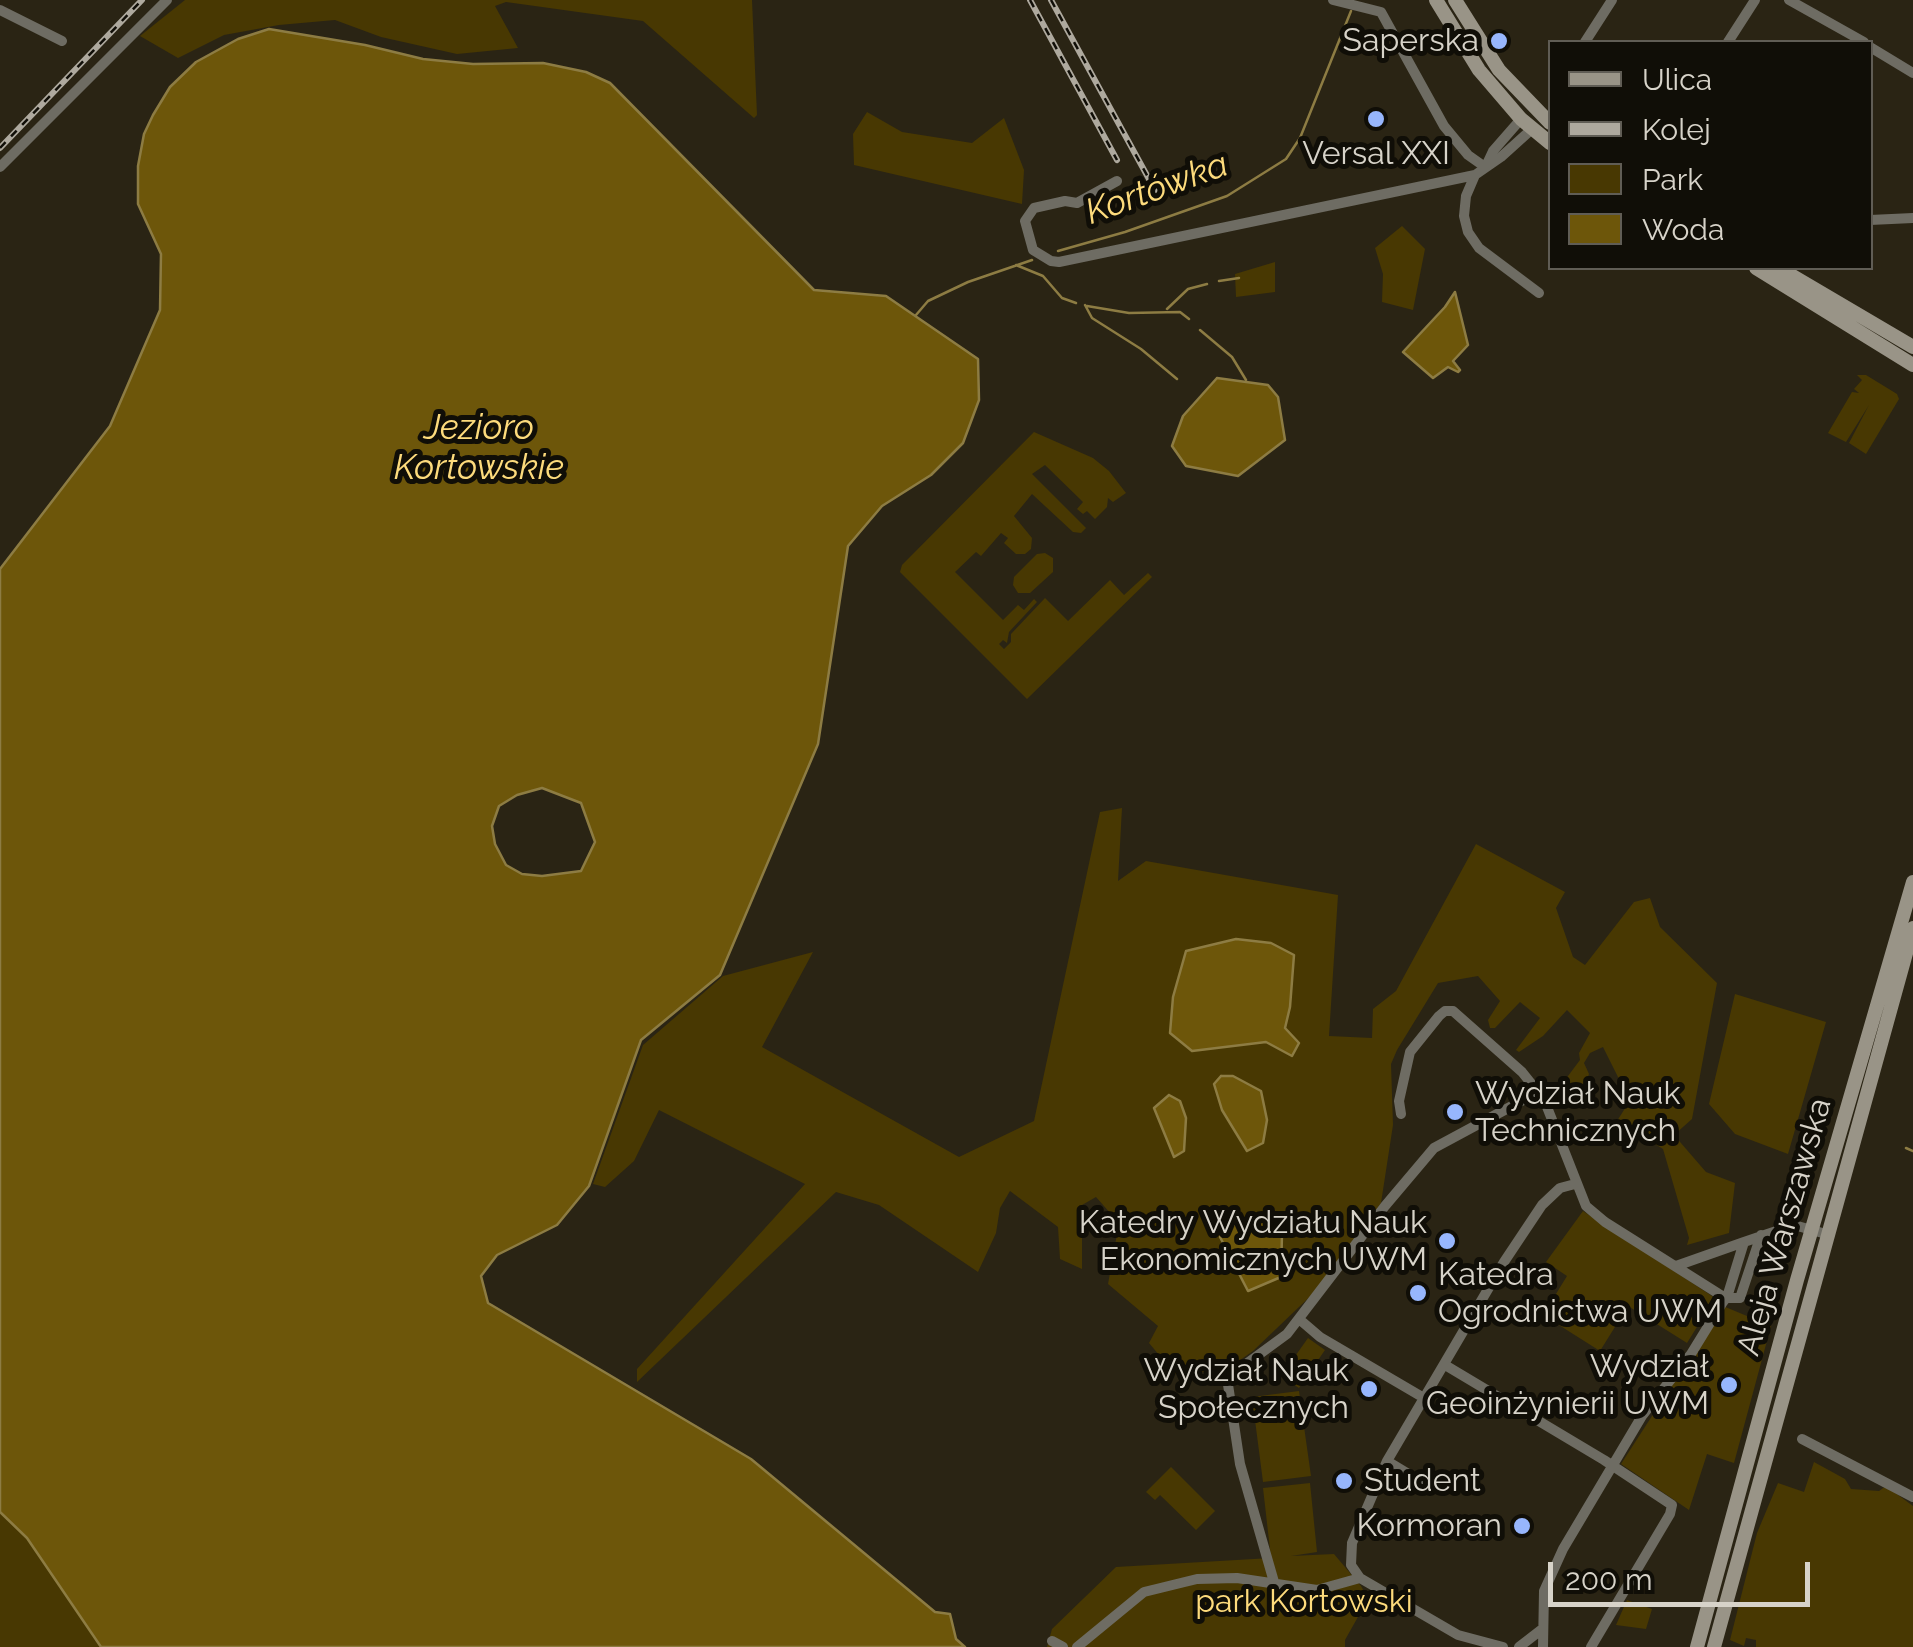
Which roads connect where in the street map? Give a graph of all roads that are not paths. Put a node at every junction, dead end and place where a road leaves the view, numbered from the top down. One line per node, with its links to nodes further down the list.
1 (168, 0): 19 (street)
2 (1332, 0): 20 (street)
3 (1436, 0): 17 (main road)
4 (1455, 0): 15 (main road)
5 (1612, 0): 9 (street)
6 (1754, 0): 10 (street)
7 (1790, 0): 11 (street)
8 (0, 10): 12 (street)
9 (1586, 40)
10 (1729, 40)
11 (1860, 40)
12 (62, 41)
13 (1873, 49): 14 (street)
14 (1913, 73)
15 (1538, 112): 16 (main road); 17 (main road)
16 (1548, 120)
17 (1527, 124): 18 (main road); 20 (street)
18 (1548, 142)
19 (0, 167)
20 (1485, 167): 21 (street)
21 (1474, 175): 22 (street); 27 (street)
22 (1117, 181)
23 (1913, 218): 24 (street)
24 (1873, 220)
25 (1759, 270): 29 (main road)
26 (1782, 270): 28 (main road)
27 (1539, 293)
28 (1913, 346)
29 (1913, 365)
30 (1913, 882): 35 (main road, Aleja Warszawska)
31 (1913, 928): 35 (main road, Aleja Warszawska)
32 (1538, 1092): 33 (street); 34 (street); 40 (street)
33 (1402, 1114)
34 (1576, 1184): 38 (street); 41 (street)
35 (1819, 1232): 36 (street); 58 (main road, Aleja Warszawska); 59 (main road, Aleja Warszawska)
36 (1761, 1236): 37 (street); 39 (street)
37 (1744, 1242): 38 (street); 39 (street)
38 (1676, 1266): 39 (street)
39 (1726, 1298): 45 (street)
40 (1299, 1319): 42 (street); 49 (street)
41 (1444, 1365): 42 (street); 45 (street)
42 (1424, 1398): 44 (street)
43 (1802, 1439): 47 (street)
44 (1387, 1460): 46 (street); 48 (street)
45 (1612, 1466): 50 (street); 57 (street)
46 (1430, 1487)
47 (1913, 1498)
48 (1360, 1578): 49 (street); 54 (street)
49 (1274, 1582): 53 (street)
50 (1541, 1630): 55 (street); 56 (street)
51 (1052, 1640): 52 (street)
52 (1063, 1647)
53 (1078, 1647)
54 (1503, 1647)
55 (1519, 1647)
56 (1543, 1647)
57 (1591, 1647)
58 (1697, 1647)
59 (1714, 1647)

